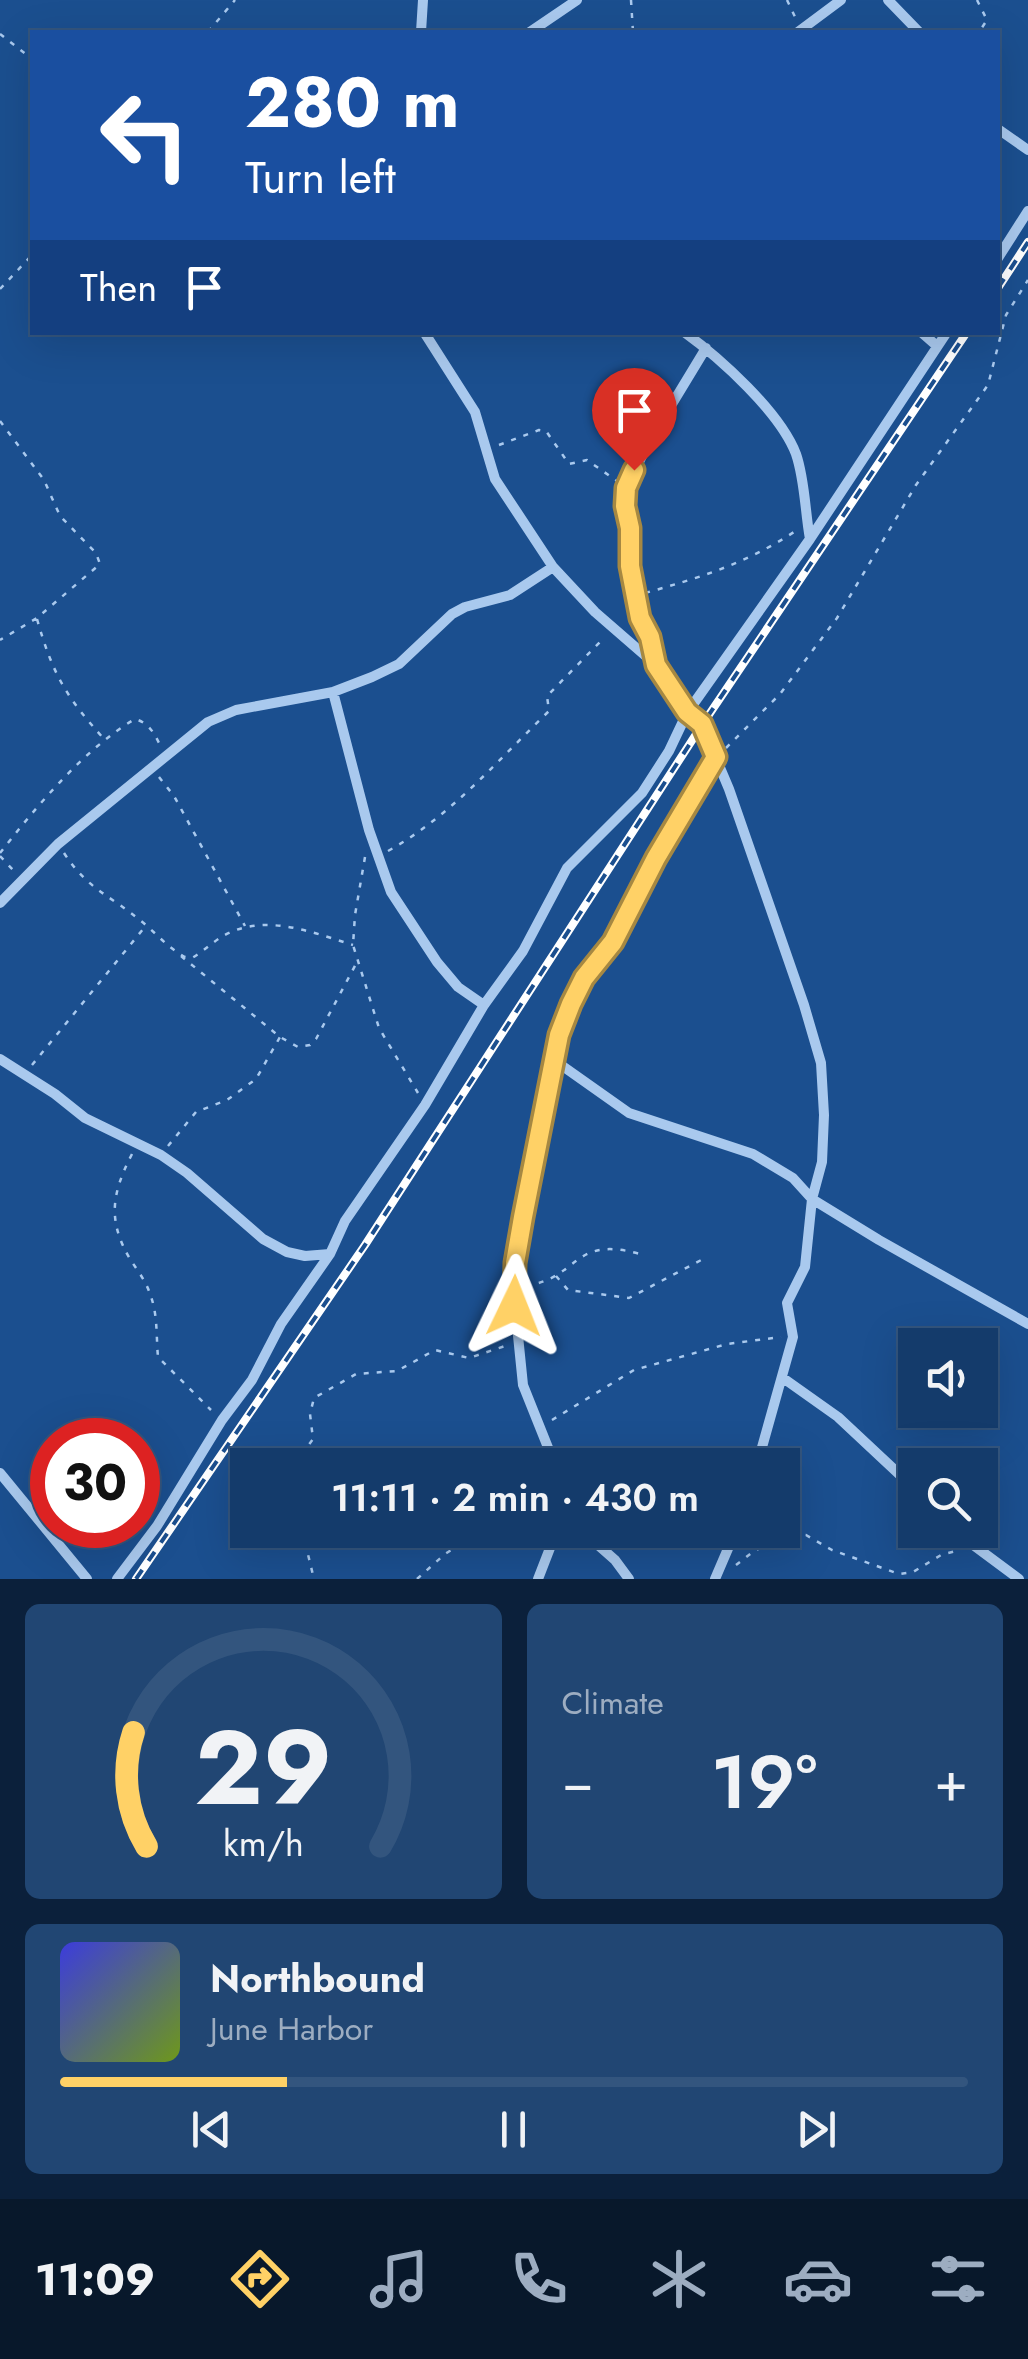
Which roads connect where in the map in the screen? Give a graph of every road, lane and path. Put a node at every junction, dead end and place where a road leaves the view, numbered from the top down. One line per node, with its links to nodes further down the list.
1 (235, 0): 9 (path)
2 (422, 0): 10 (street)
3 (577, 0): 11 (street)
4 (631, 0): 12 (path)
5 (786, 0): 13 (path)
6 (841, 0): 13 (street)
7 (888, 0): 14 (street)
8 (978, 0): 15 (path)
9 (210, 30)
10 (421, 30)
11 (533, 30)
12 (633, 30)
13 (800, 30)
14 (918, 30)
15 (980, 30)
16 (0, 34): 17 (path)
17 (30, 57)
18 (1000, 130): 19 (street)
19 (1028, 150)
20 (1028, 211): 21 (street)
21 (1000, 255)
22 (30, 257): 24 (path)
23 (1028, 280): 46 (path)
24 (0, 289)
25 (426, 335): 32 (street)
26 (688, 335): 30 (street)
27 (924, 335): 29 (street)
28 (944, 335): 29 (street)
29 (937, 346): 35 (street)
30 (706, 348): 33 (street); 34 (street)
31 (0, 421): 38 (path)
32 (486, 446): 33 (path); 36 (street)
33 (626, 488): 37 (street)
34 (807, 523): 35 (street); 37 (path)
35 (810, 539): 43 (street)
36 (553, 567): 39 (street); 42 (street)
37 (634, 596): 41 (street)
38 (37, 618): 40 (path); 44 (path)
39 (616, 628): 41 (street); 51 (path)
40 (0, 640)
41 (656, 665): 43 (street)
42 (333, 692): 45 (street); 48 (street)
43 (687, 712): 46 (street); 59 (street)
44 (105, 740): 45 (path); 50 (path)
45 (164, 756): 47 (street)
46 (716, 757): 62 (street); 67 (street)
47 (150, 767): 49 (street); 55 (path)
48 (369, 830): 51 (street); 56 (path)
49 (58, 844): 52 (street); 54 (path)
50 (0, 855): 52 (path)
51 (378, 857): 59 (street)
52 (22, 879): 53 (street)
53 (0, 903)
54 (146, 926): 57 (path); 63 (path)
55 (246, 927): 56 (path); 57 (path)
56 (354, 944): 58 (path)
57 (179, 954): 60 (path)
58 (357, 960): 60 (path); 64 (path)
59 (484, 1005): 64 (street)
60 (280, 1038): 66 (path)
61 (0, 1059): 63 (street)
62 (554, 1060): 67 (street); 72 (street)
63 (24, 1074): 65 (street)
64 (425, 1105): 68 (street)
65 (137, 1143): 66 (street); 77 (path)
66 (161, 1155): 68 (street)
67 (812, 1199): 73 (street); 74 (street)
68 (330, 1254): 77 (street)
69 (640, 1254): 71 (path)
70 (705, 1258): 71 (path)
71 (556, 1276): 72 (path)
72 (515, 1288): 75 (street)
73 (1028, 1324)
74 (793, 1336): 76 (street); 78 (path)
75 (518, 1341): 78 (street); 79 (path)
76 (783, 1378): 81 (street); 83 (street)
77 (222, 1420): 93 (street)
78 (537, 1426): 80 (street)
79 (306, 1448)
80 (547, 1448)
81 (763, 1448)
82 (0, 1473): 92 (street)
83 (898, 1474)
84 (306, 1548): 94 (path)
85 (454, 1548): 95 (path)
86 (550, 1548): 96 (street)
87 (601, 1548): 97 (street)
88 (728, 1548): 98 (street)
89 (975, 1548): 90 (street)
90 (977, 1550): 91 (path); 99 (street)
91 (729, 1570)
92 (87, 1579)
93 (117, 1579)
94 (314, 1579)
95 (417, 1579)
96 (538, 1579)
97 (629, 1579)
98 (715, 1579)
99 (1018, 1579)

